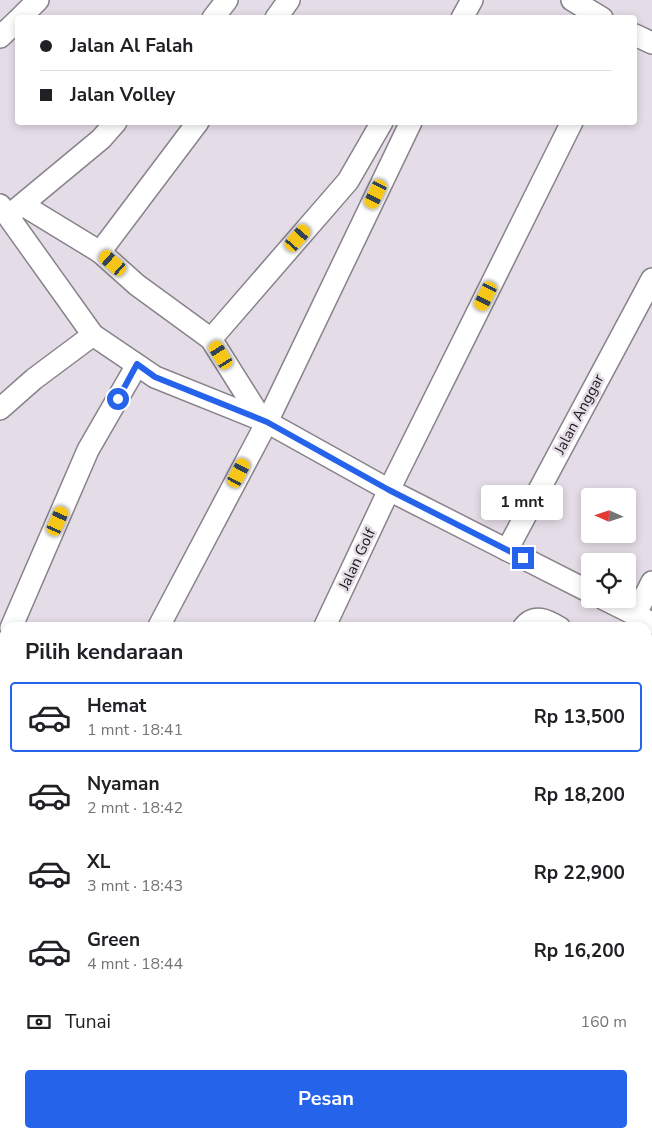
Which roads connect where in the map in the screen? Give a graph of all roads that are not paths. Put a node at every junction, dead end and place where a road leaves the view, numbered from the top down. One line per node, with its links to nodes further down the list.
1 (38, 0): 6 (street)
2 (227, 0): 7 (street)
3 (289, 0): 8 (street)
4 (472, 0): 9 (street)
5 (581, 2): 10 (street)
6 (23, 15)
7 (215, 15)
8 (278, 15)
9 (464, 15)
10 (598, 15)
11 (15, 23): 13 (street)
12 (637, 36): 14 (street)
13 (0, 37)
14 (652, 43)
15 (113, 125): 20 (street)
16 (196, 125): 21 (street)
17 (380, 125): 24 (street)
18 (410, 125): 27 (street)
19 (571, 125): 28 (street, Jalan Golf)
20 (8, 212): 21 (street); 23 (street)
21 (100, 252): 24 (street)
22 (652, 279): 29 (street, Jalan Anggar)
23 (93, 335): 25 (street); 26 (street)
24 (211, 339): 27 (street)
25 (137, 364): 27 (street); 34 (street)
26 (0, 409)
27 (264, 421): 28 (street); 35 (street)
28 (389, 490): 29 (street); 36 (street, Jalan Golf)
29 (507, 550): 31 (street)
30 (652, 582): 33 (street)
31 (581, 587)
32 (622, 608): 33 (street)
33 (644, 619)
34 (14, 622)
35 (161, 622)
36 (327, 622)
37 (529, 622): 38 (street)
38 (549, 622)

